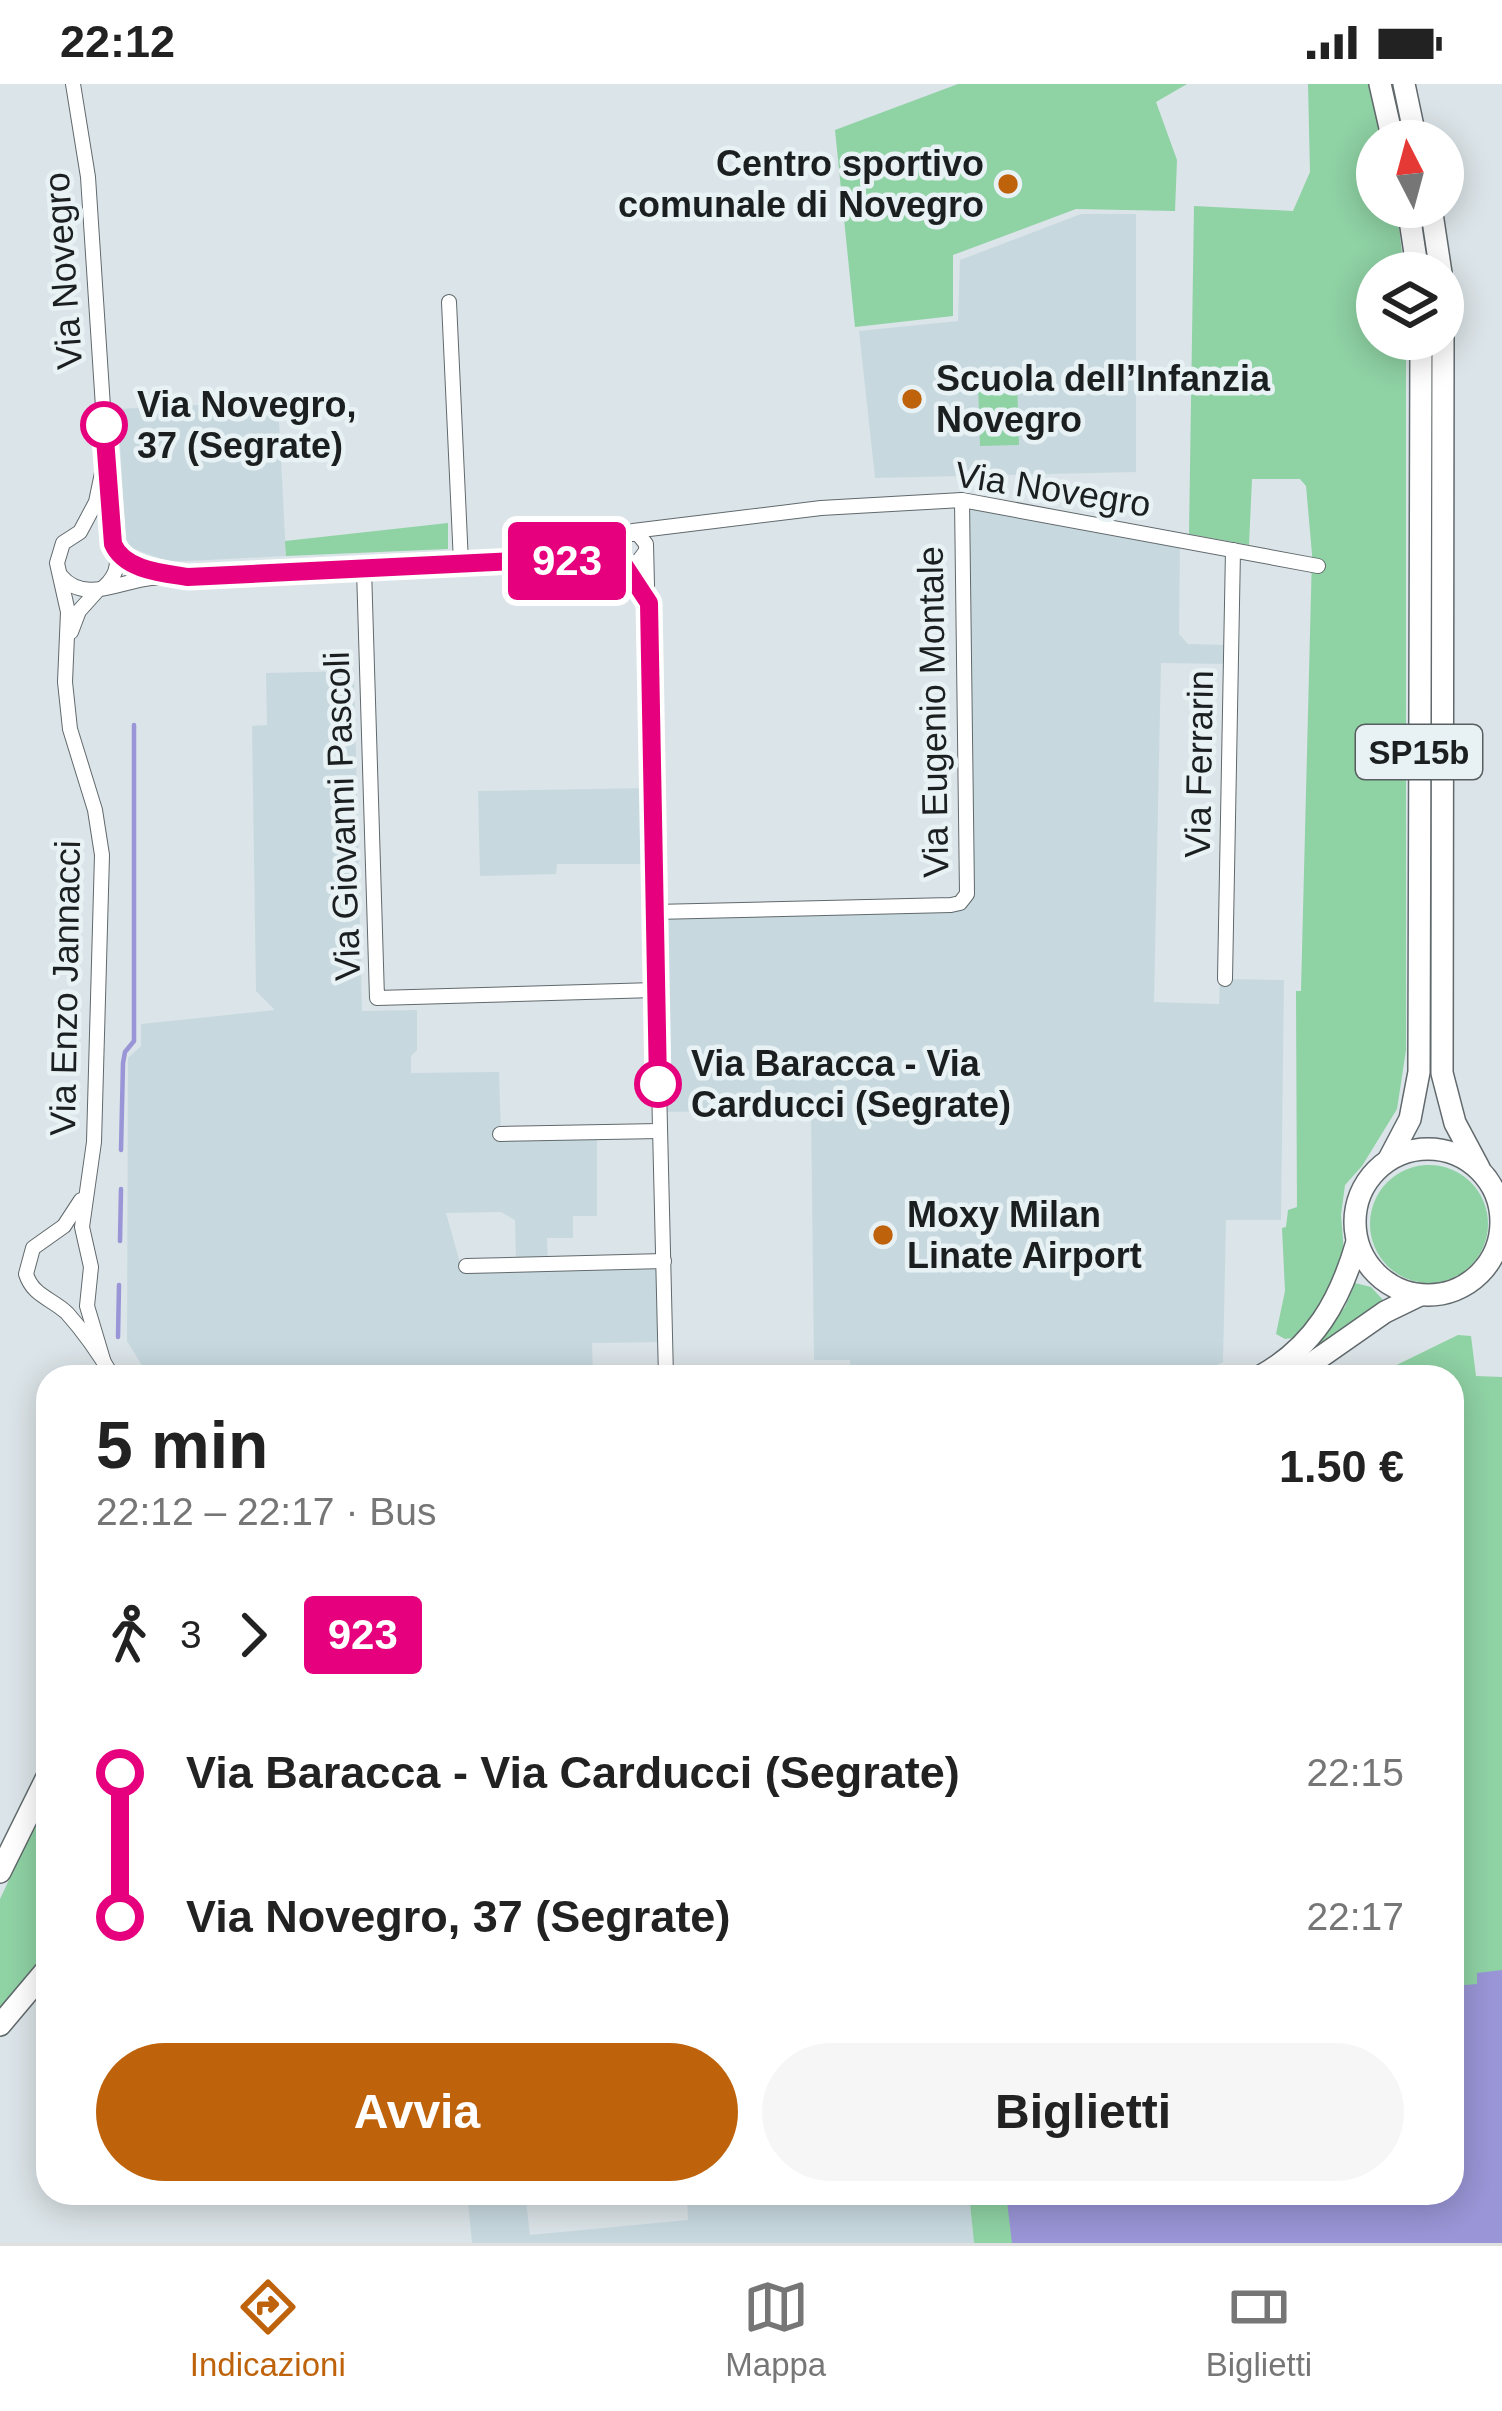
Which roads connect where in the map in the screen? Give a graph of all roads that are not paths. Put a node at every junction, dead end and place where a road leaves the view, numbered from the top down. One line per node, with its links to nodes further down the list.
1 (74, 84): 9 (street, Via Novegro)
2 (1380, 84): 4 (main road)
3 (1404, 84): 5 (main road)
4 (1388, 120)
5 (1412, 120)
6 (449, 302): 19 (street)
7 (1420, 360): 32 (main road, SP15b)
8 (1443, 360): 33 (main road, SP15b)
9 (106, 454): 12 (street, Via Novegro); 15 (street, Via Novegro)
10 (962, 500): 11 (street, Via Novegro); 16 (street, Via Novegro); 27 (street, Via Eugenio Montale)
11 (704, 522): 13 (street, Via Novegro); 14 (street, Via Novegro)
12 (80, 532): 15 (street, Via Novegro); 22 (street, Via Novegro)
13 (625, 532): 14 (street); 17 (street, Via Novegro); 18 (street)
14 (646, 548): 18 (street); 25 (street)
15 (116, 549): 23 (street, Via Novegro); 24 (street, Via Novegro)
16 (1233, 550): 20 (street, Via Novegro); 28 (street, Via Ferrarin)
17 (536, 560): 18 (street, Via Novegro); 19 (street, Via Novegro)
18 (620, 561): 25 (street)
19 (461, 563): 21 (street, Via Novegro)
20 (1318, 566)
21 (364, 569): 23 (street, Via Novegro); 29 (street, Via Giovanni Pascoli)
22 (62, 576): 24 (street, Via Novegro); 26 (street, Via Enzo Jannacci)
23 (188, 577): 24 (street, Via Novegro)
24 (102, 588): 26 (street)
25 (649, 603): 27 (street)
26 (69, 637): 34 (street, Via Enzo Jannacci)
27 (654, 912): 29 (street)
28 (1225, 980)
29 (656, 989): 30 (street)
30 (659, 1131): 31 (street); 38 (street)
31 (500, 1134)
32 (1389, 1159): 33 (main road); 36 (main road, SP15b)
33 (1479, 1168): 41 (main road, SP15b)
34 (87, 1190): 35 (street, Via Enzo Jannacci); 37 (street, Via Enzo Jannacci)
35 (50, 1237): 37 (street); 42 (street, Via Enzo Jannacci)
36 (1357, 1243): 41 (main road); 46 (main road, SP15b)
37 (84, 1248): 40 (street, Via Enzo Jannacci)
38 (664, 1261): 39 (street); 45 (street)
39 (466, 1266)
40 (86, 1286): 42 (street); 44 (street, Via Enzo Jannacci)
41 (1420, 1295): 47 (main road, SP15b)
42 (52, 1301): 43 (street, Via Enzo Jannacci)
43 (105, 1365)
44 (107, 1365)
45 (666, 1365)
46 (1278, 1365)
47 (1309, 1365)
48 (36, 1799): 49 (main road)
49 (0, 1872)
50 (36, 1982): 51 (main road)
51 (0, 2025)

